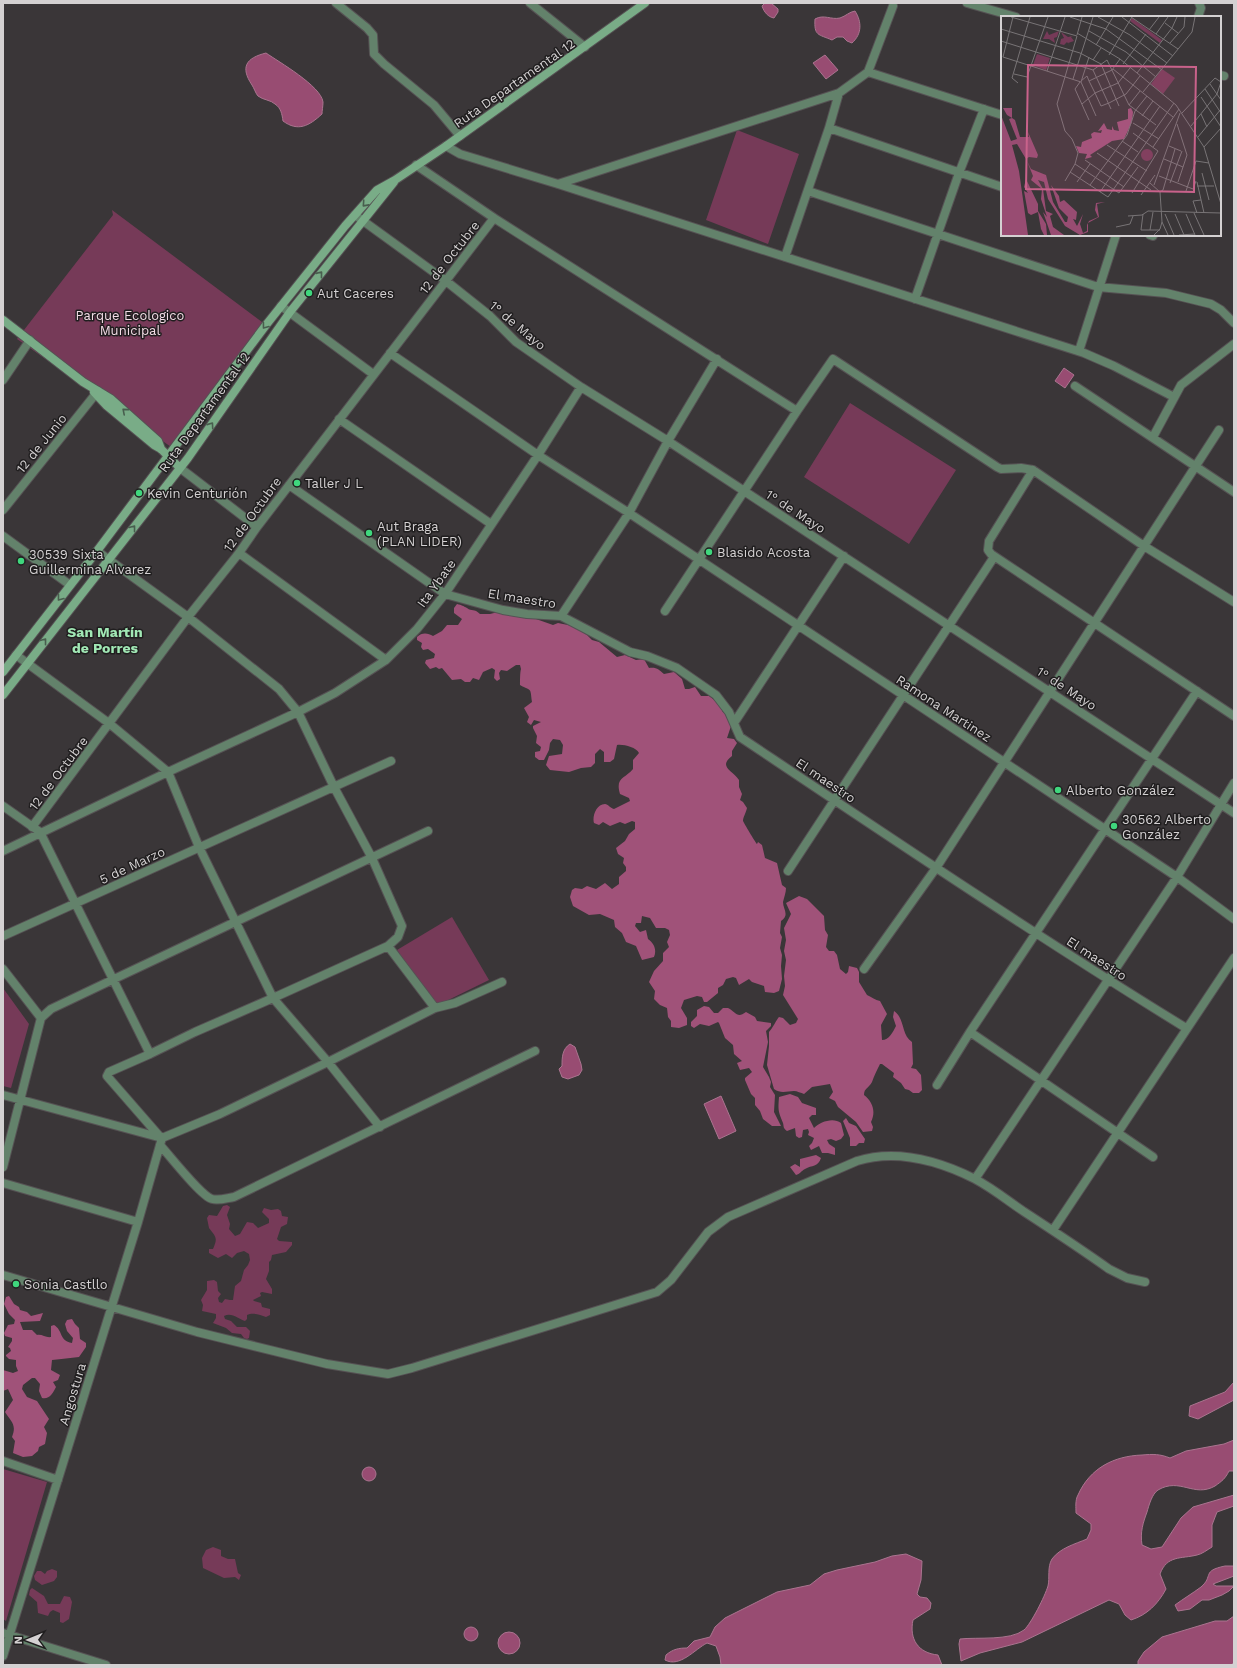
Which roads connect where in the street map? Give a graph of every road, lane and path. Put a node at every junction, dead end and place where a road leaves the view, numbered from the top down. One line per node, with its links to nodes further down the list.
1 (336, 3): 15 (street)
2 (530, 3): 9 (street)
3 (645, 3): 9 (main road, Ruta Departamental 12)
4 (967, 3): 7 (street)
5 (1199, 3): 8 (street)
6 (893, 6): 10 (street)
7 (1012, 16)
8 (1198, 16)
9 (585, 47): 15 (main road, Ruta Departamental 12)
10 (868, 72): 11 (street); 12 (street)
11 (839, 93): 14 (street); 20 (street)
12 (984, 109): 13 (street); 18 (street)
13 (1001, 115)
14 (829, 128): 18 (street); 22 (street)
15 (460, 136): 16 (main road, Ruta Departamental 12)
16 (446, 146): 17 (main road, Ruta Departamental 12); 20 (street)
17 (416, 165): 19 (main road, Ruta Departamental 12); 24 (street)
18 (959, 174): 21 (street); 26 (street)
19 (395, 180): 23 (main road, Ruta Departamental 12, one-way to 23); 25 (main road, Ruta Departamental 12)
20 (558, 184): 28 (street)
21 (1001, 187)
22 (808, 191): 26 (street); 28 (street)
23 (355, 215): 25 (street, 1° de Mayo); 32 (main road, Ruta Departamental 12)
24 (494, 218): 29 (street, 12 de Octubre); 40 (street)
25 (364, 221): 29 (street, 1° de Mayo); 33 (main road, Ruta Departamental 12, one-way to 25)
26 (937, 234): 30 (street); 31 (street)
27 (1116, 236): 30 (street)
28 (785, 257): 31 (street)
29 (446, 281): 39 (street, 12 de Octubre); 44 (street, 1° de Mayo)
30 (1098, 287): 35 (street); 38 (street)
31 (914, 299): 38 (street)
32 (281, 306): 33 (street); 53 (main road, Ruta Departamental 12, one-way to 53)
33 (290, 312): 41 (street); 55 (main road, Ruta Departamental 12, one-way to 33)
34 (3, 320): 36 (main road)
35 (1234, 322)
36 (30, 340): 42 (street); 45 (main road)
37 (1234, 344): 46 (street)
38 (1079, 351): 46 (street)
39 (390, 353): 41 (street, 12 de Octubre); 52 (street, Ramona Martinez)
40 (717, 359): 47 (street); 51 (street)
41 (373, 374): 48 (street, 12 de Octubre)
42 (3, 380)
43 (1075, 386): 50 (street)
44 (580, 387): 51 (street, 1° de Mayo); 52 (street, Ita Ybate)
45 (96, 392): 53 (main road); 60 (street, 12 de Junio)
46 (1174, 397): 50 (street)
47 (797, 411): 56 (street); 58 (street)
48 (339, 419): 57 (street, 12 de Octubre); 62 (street)
49 (1219, 430): 54 (street)
50 (1153, 437): 54 (street)
51 (668, 441): 58 (street, 1° de Mayo); 61 (street)
52 (538, 455): 61 (street, Ramona Martinez); 62 (street, Ita Ybate)
53 (168, 457): 55 (main road); 66 (main road, Ruta Departamental 12)
54 (1196, 466): 59 (street); 65 (street)
55 (180, 468): 63 (street); 70 (main road, Ruta Departamental 12, one-way to 55)
56 (1033, 470): 65 (street); 69 (street)
57 (289, 485): 63 (street, 12 de Octubre); 73 (street, El maestro)
58 (744, 491): 68 (street, 1° de Mayo); 71 (street)
59 (1234, 492)
60 (3, 510)
61 (629, 513): 71 (street, Ramona Martinez); 76 (street)
62 (491, 524): 73 (street, Ita Ybate)
63 (257, 527): 67 (street, 12 de Octubre)
64 (3, 536): 72 (street)
65 (1144, 546): 74 (street); 78 (street)
66 (97, 551): 70 (street); 72 (main road, Ruta Departamental 12)
67 (239, 553): 77 (street, 12 de Octubre); 82 (street)
68 (844, 556): 79 (street); 80 (street, 1° de Mayo)
69 (994, 557): 78 (street); 80 (street)
70 (109, 558): 77 (street); 83 (main road, Ruta Departamental 12, one-way to 70)
71 (698, 560): 75 (street); 79 (street, Ramona Martinez)
72 (70, 585): 81 (main road, Ruta Departamental 12, one-way to 81)
73 (445, 594): 76 (street, El maestro); 82 (street, Ita Ybate)
74 (1234, 602)
75 (665, 610)
76 (561, 616): 91 (street, El maestro)
77 (188, 617): 89 (street); 92 (street, 12 de Octubre)
78 (1094, 623): 85 (street); 86 (street)
79 (797, 626): 88 (street, Ramona Martinez); 91 (street)
80 (949, 626): 86 (street, 1° de Mayo); 88 (street)
81 (16, 655): 83 (street); 84 (main road, Ruta Departamental 12)
82 (386, 660): 89 (street, Ita Ybate)
83 (27, 662): 87 (main road, Ruta Departamental 12); 92 (street)
84 (3, 672)
85 (1197, 690): 90 (street); 93 (street)
86 (1050, 692): 93 (street, 1° de Mayo); 95 (street)
87 (3, 695)
88 (903, 696): 95 (street, Ramona Martinez); 99 (street)
89 (298, 712): 96 (street, Ita Ybate); 98 (street)
90 (1234, 716)
91 (734, 723): 99 (street, El maestro)
92 (110, 724): 96 (street); 103 (street, 12 de Octubre)
93 (1152, 758): 100 (street, 1° de Mayo); 104 (street)
94 (391, 761): 98 (street, 5 de Marzo)
95 (1004, 763): 104 (street, Ramona Martinez); 110 (street)
96 (168, 772): 106 (street, Ita Ybate); 107 (street)
97 (1234, 783): 100 (street)
98 (334, 787): 107 (street, 5 de Marzo); 109 (street)
99 (834, 800): 110 (street, El maestro); 111 (street)
100 (1221, 804): 102 (street, 1° de Mayo); 112 (street)
101 (3, 806): 103 (street)
102 (1234, 813)
103 (32, 827): 106 (street)
104 (1105, 829): 112 (street, Ramona Martinez); 116 (street)
105 (428, 831): 109 (street)
106 (40, 832): 108 (street, Ita Ybate); 113 (street)
107 (199, 847): 113 (street, 5 de Marzo); 115 (street)
108 (3, 851)
109 (372, 858): 115 (street); 118 (street)
110 (936, 868): 116 (street, El maestro); 121 (street)
111 (788, 871)
112 (1177, 877): 114 (street, Ramona Martinez); 123 (street)
113 (75, 904): 117 (street, 5 de Marzo); 122 (street)
114 (1234, 919)
115 (235, 923): 122 (street); 125 (street)
116 (1036, 934): 123 (street, El maestro); 129 (street)
117 (3, 936)
118 (388, 946): 125 (street); 126 (street)
119 (1234, 958): 128 (street)
120 (3, 969): 127 (street)
121 (864, 969)
122 (112, 980): 127 (street); 131 (street)
123 (1108, 980): 128 (street, El maestro); 133 (street)
124 (502, 982): 126 (street)
125 (273, 998): 131 (street); 132 (street)
126 (435, 1008): 132 (street)
127 (41, 1018): 136 (street)
128 (1186, 1028): 138 (street)
129 (970, 1032): 133 (street); 134 (street)
130 (536, 1051): 137 (street)
131 (150, 1054): 139 (street)
132 (328, 1062): 137 (street); 139 (street)
133 (1041, 1081): 138 (street); 142 (street)
134 (937, 1085)
135 (3, 1095): 136 (street)
136 (19, 1101): 139 (street); 141 (street)
137 (380, 1127): 139 (street)
138 (1118, 1133): 140 (street); 145 (street)
139 (161, 1142): 144 (street, Angostura)
140 (1153, 1157)
141 (3, 1167)
142 (975, 1179): 145 (street); 148 (street)
143 (3, 1183): 144 (street)
144 (138, 1222): 148 (street, Angostura)
145 (1053, 1230): 147 (street)
146 (3, 1275): 148 (street)
147 (1145, 1282)
148 (112, 1306): 150 (street, Angostura)
149 (3, 1461): 150 (street)
150 (58, 1480): 151 (street, Angostura)
151 (6, 1634): 152 (street, Angostura); 153 (street)
152 (3, 1656)
153 (106, 1665)

